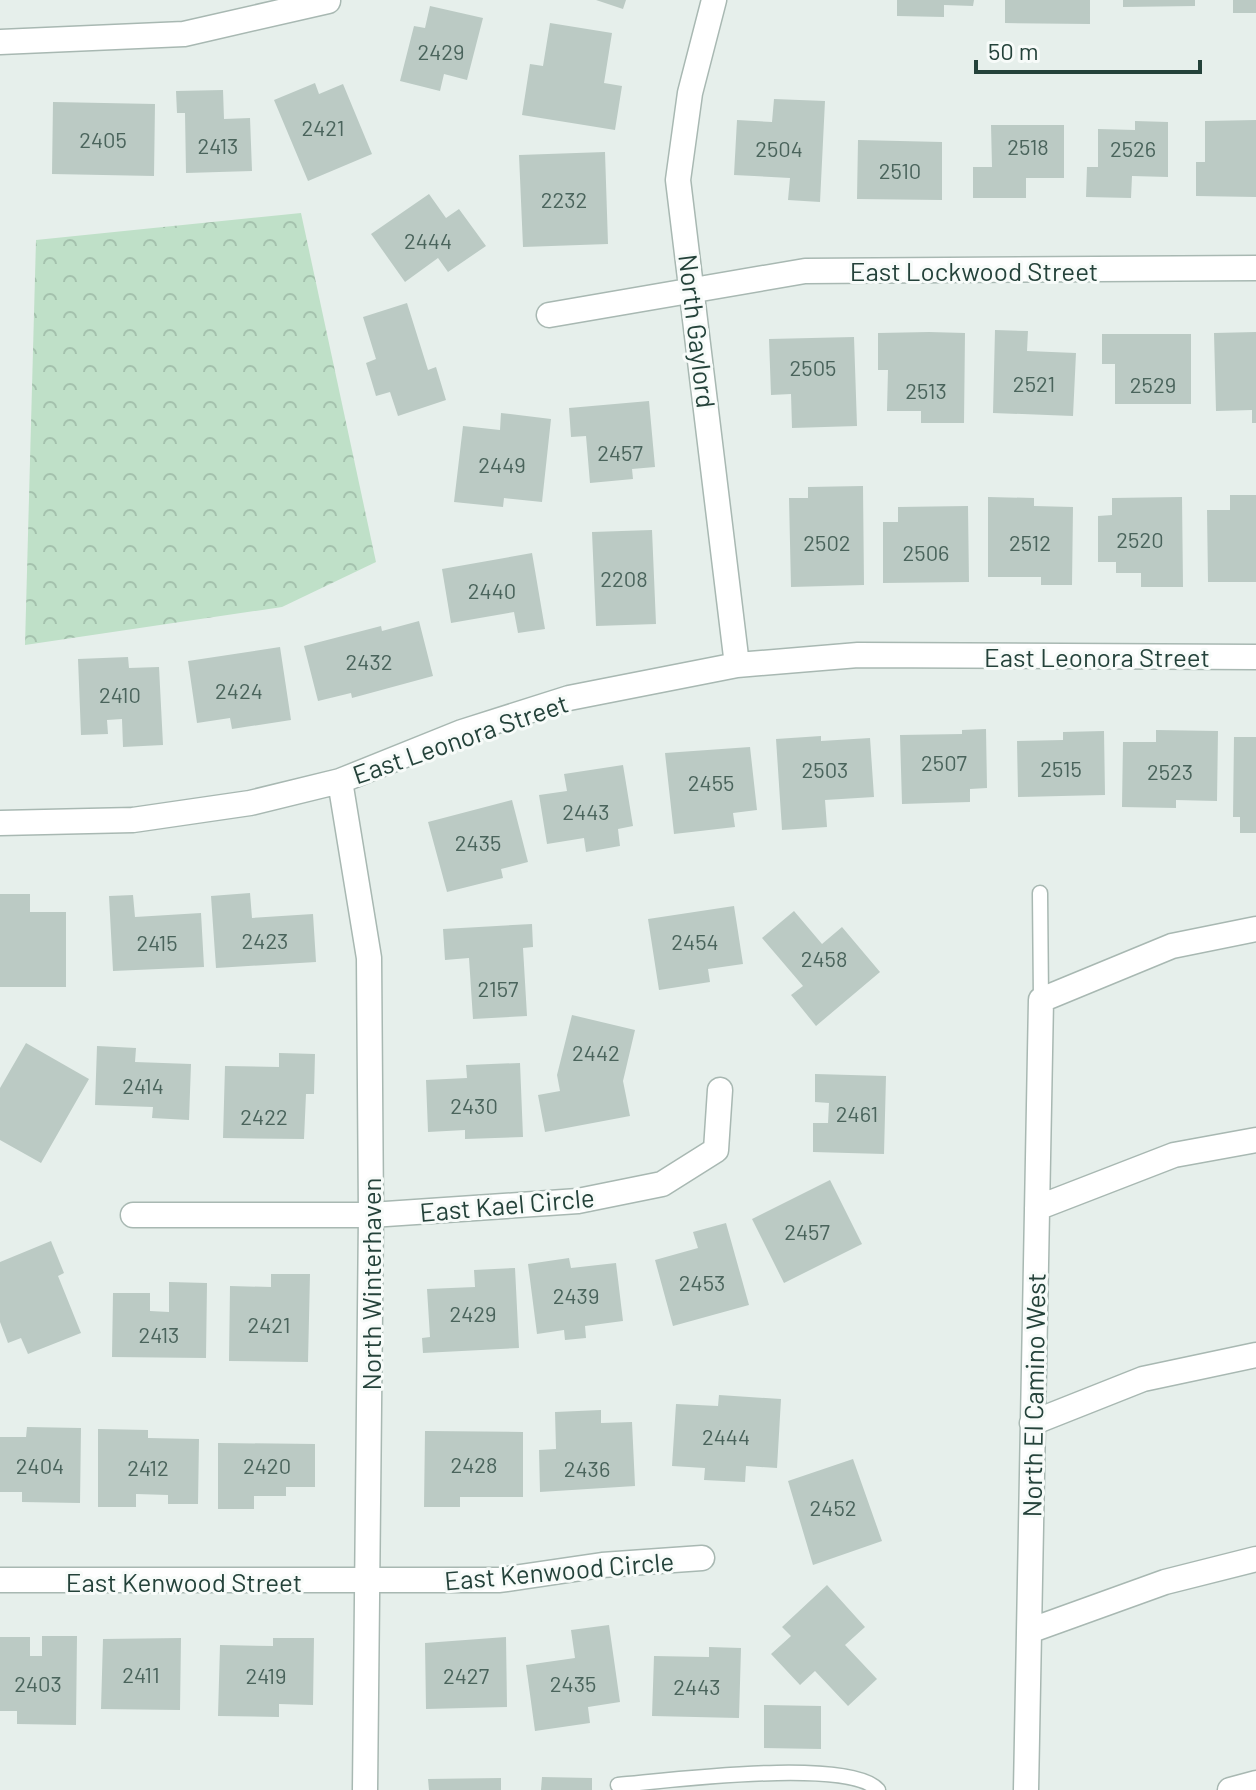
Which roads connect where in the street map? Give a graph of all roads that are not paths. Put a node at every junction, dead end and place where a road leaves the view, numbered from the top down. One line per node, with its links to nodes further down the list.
1 (714, 0): 5 (street, North Gaylord)
2 (328, 1): 3 (street)
3 (0, 42)
4 (1256, 268): 5 (street, East Lockwood Street)
5 (693, 289): 6 (street, East Lockwood Street); 8 (street, North Gaylord)
6 (549, 315)
7 (1256, 657): 8 (street, East Leonora Street)
8 (737, 665): 9 (street, East Leonora Street)
9 (340, 781): 10 (street, East Leonora Street); 18 (street, North Winterhaven)
10 (0, 823)
11 (1040, 893): 13 (lane)
12 (1256, 929): 13 (street)
13 (1041, 1000): 16 (street, North El Camino West)
14 (720, 1090): 18 (street, East Kael Circle)
15 (1256, 1140): 16 (street)
16 (1037, 1208): 20 (street, North El Camino West)
17 (133, 1215): 18 (street, East Kael Circle)
18 (371, 1215): 24 (street, North Winterhaven)
19 (1256, 1355): 20 (street)
20 (1032, 1423): 25 (street, North El Camino West)
21 (702, 1558): 24 (street, East Kenwood Circle)
22 (1256, 1559): 25 (street)
23 (0, 1580): 24 (street, East Kenwood Street)
24 (369, 1582): 28 (street, North Winterhaven)
25 (1029, 1631): 30 (street, North El Camino West)
26 (1256, 1783): 31 (street)
27 (618, 1785): 29 (lane)
28 (365, 1790)
29 (878, 1790)
30 (1026, 1790)
31 (1230, 1790)

